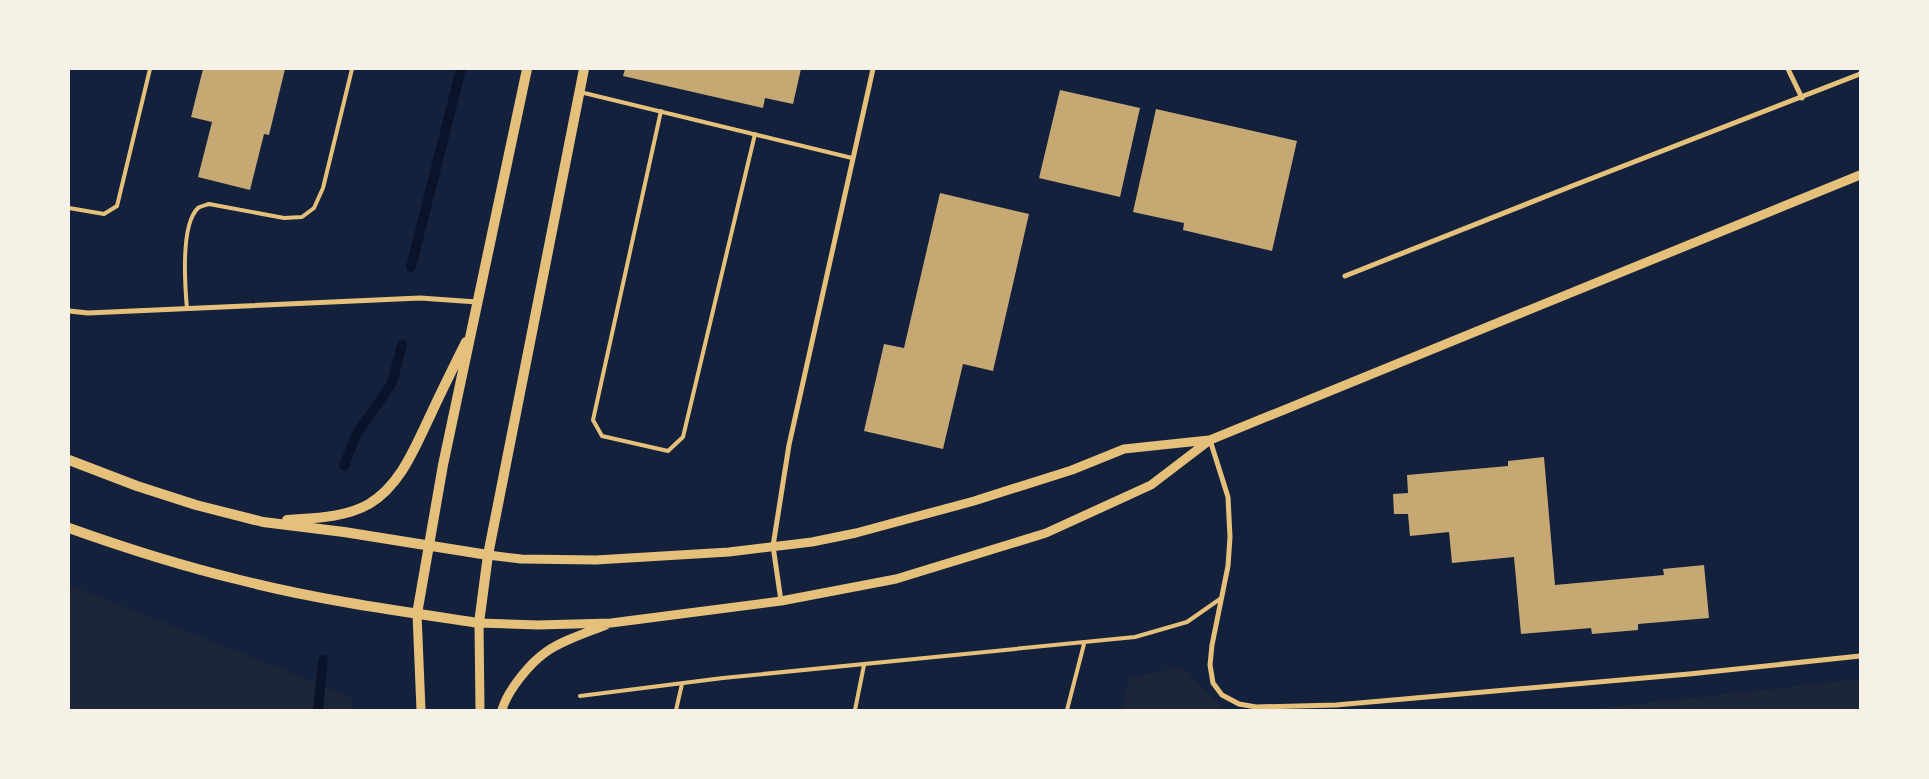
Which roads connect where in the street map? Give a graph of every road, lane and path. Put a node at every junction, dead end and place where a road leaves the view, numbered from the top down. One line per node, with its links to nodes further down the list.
1 (150, 69): 14 (lane)
2 (352, 69): 17 (lane)
3 (527, 69): 16 (main road)
4 (584, 69): 8 (main road)
5 (873, 69): 12 (street)
6 (1788, 69): 9 (street)
7 (1860, 74): 9 (street)
8 (580, 92): 10 (lane); 26 (main road)
9 (1802, 98): 15 (street)
10 (661, 111): 11 (lane); 11 (lane)
11 (755, 134): 12 (lane)
12 (852, 158): 25 (street)
13 (1860, 175): 20 (street)
14 (69, 208)
15 (1345, 276)
16 (478, 302): 17 (street); 19 (main road)
17 (187, 309): 18 (street)
18 (69, 311)
19 (473, 328): 22 (main road); 24 (main road)
20 (1210, 440): 25 (street); 27 (street); 28 (street)
21 (69, 460): 22 (main road)
22 (263, 522): 24 (main road)
23 (69, 528): 29 (main road)
24 (429, 546): 26 (main road); 29 (main road)
25 (774, 546): 26 (street); 28 (street)
26 (488, 555): 30 (main road)
27 (1220, 599): 32 (lane); 33 (street)
28 (781, 601): 31 (street)
29 (417, 614): 30 (main road); 37 (street)
30 (479, 622): 31 (street); 38 (street)
31 (611, 623): 39 (street)
32 (1084, 644): 34 (lane); 42 (lane)
33 (1860, 656)
34 (864, 665): 35 (lane); 41 (lane)
35 (682, 684): 36 (lane); 40 (lane)
36 (580, 696)
37 (421, 710)
38 (480, 710)
39 (502, 710)
40 (676, 710)
41 (855, 710)
42 (1067, 710)

